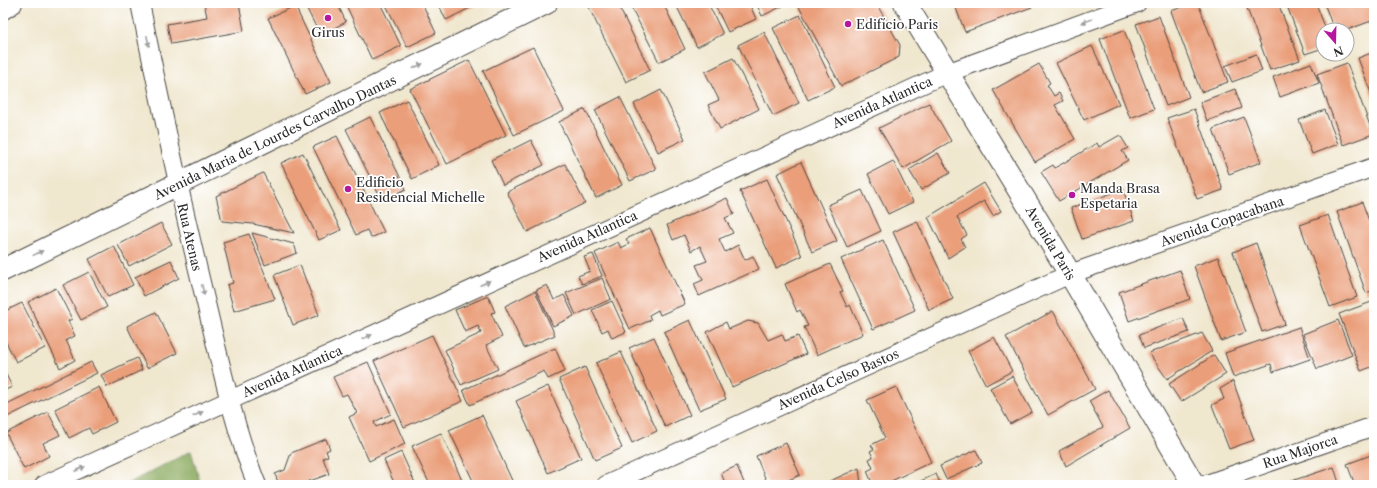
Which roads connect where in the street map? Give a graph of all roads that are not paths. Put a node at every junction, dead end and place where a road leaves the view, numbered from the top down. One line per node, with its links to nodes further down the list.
1 (11, 3): 6 (street)
2 (140, 3): 9 (street, Rua Atenas, one-way to 9)
3 (546, 3): 9 (street, Avenida Maria de Lourdes Carvalho Dantas, one-way to 3)
4 (905, 3): 7 (street, Avenida Paris)
5 (1137, 3): 7 (street, Avenida Atlantica, one-way to 7)
6 (3, 8)
7 (947, 73): 11 (street, Avenida Paris); 12 (street, Avenida Atlantica, one-way to 7)
8 (1374, 167): 11 (street, Avenida Copacabana)
9 (178, 184): 10 (street, Avenida Maria de Lourdes Carvalho Dantas, one-way to 9); 12 (street, Rua Atenas, one-way to 12)
10 (3, 270)
11 (1070, 274): 16 (street, Avenida Celso Bastos); 17 (street, Avenida Paris)
12 (229, 400): 14 (street, Avenida Atlantica, one-way to 12); 15 (street)
13 (1374, 426): 18 (street, Rua Majorca)
14 (44, 485)
15 (257, 485)
16 (606, 485)
17 (1194, 485)
18 (1204, 485)

